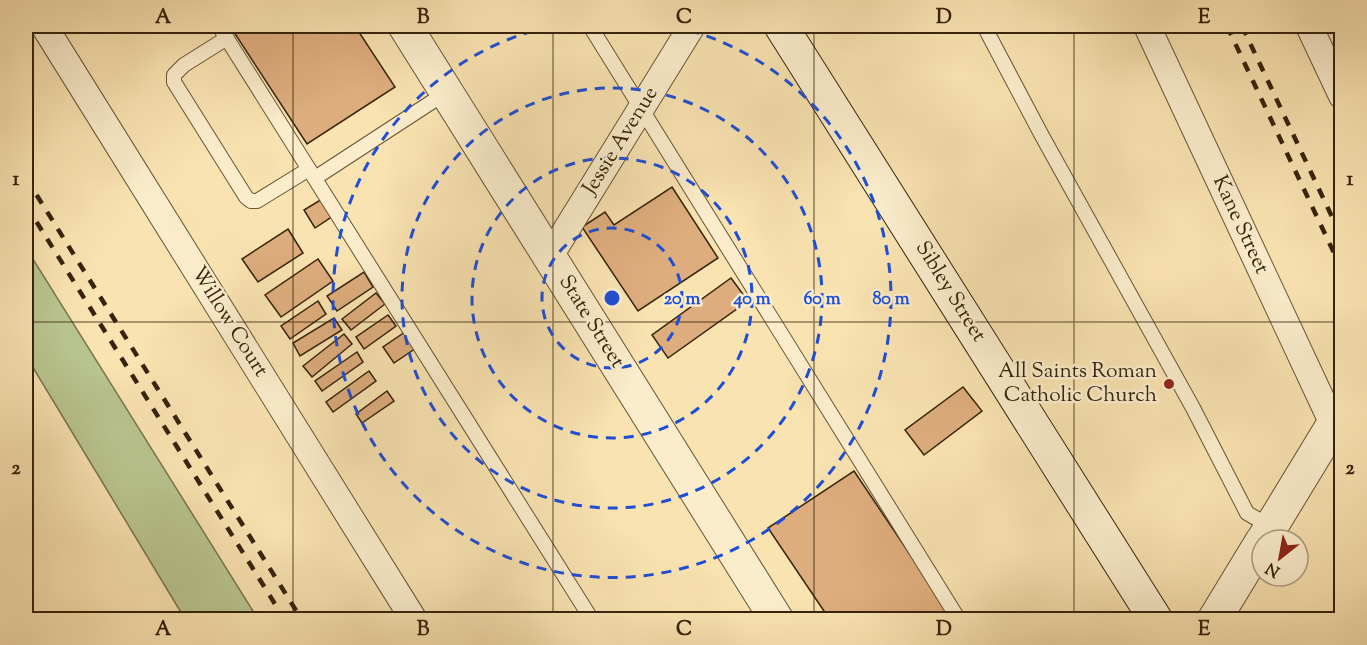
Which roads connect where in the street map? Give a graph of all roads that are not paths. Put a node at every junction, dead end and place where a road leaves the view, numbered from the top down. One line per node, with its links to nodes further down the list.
1 (44, 26): 20 (street, Willow Court)
2 (219, 26): 10 (lane)
3 (405, 26): 11 (street, State Street)
4 (590, 26): 13 (lane)
5 (692, 26): 13 (street, Jessie Avenue)
6 (781, 26): 24 (street, Sibley Street)
7 (984, 26): 17 (lane)
8 (1147, 26): 16 (street, Kane Street)
9 (1309, 26): 12 (street)
10 (227, 38): 14 (lane); 14 (lane)
11 (447, 92): 14 (lane); 15 (street, State Street)
12 (1341, 96)
13 (642, 108): 15 (street, Jessie Avenue); 23 (lane)
14 (312, 173): 21 (lane)
15 (550, 256): 22 (street, State Street)
16 (1337, 417): 18 (street)
17 (1259, 528)
18 (1270, 528)
19 (1250, 561): 25 (street)
20 (414, 620)
21 (592, 620)
22 (777, 620)
23 (959, 620)
24 (1156, 620)
25 (1214, 620)

